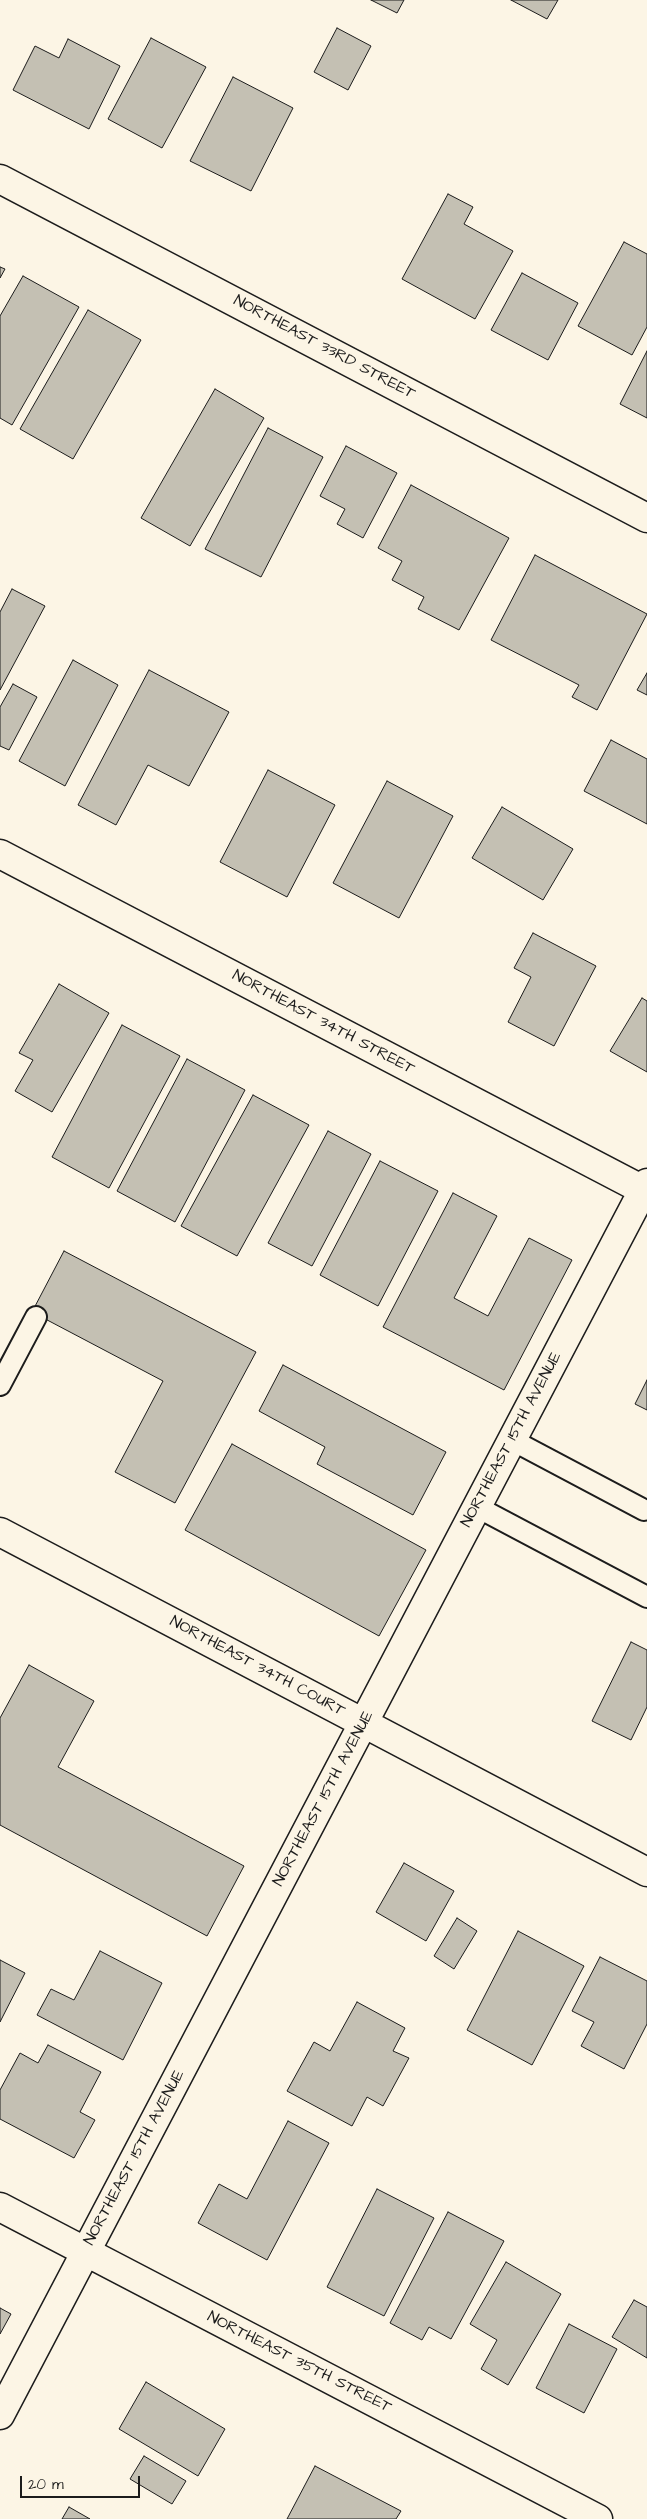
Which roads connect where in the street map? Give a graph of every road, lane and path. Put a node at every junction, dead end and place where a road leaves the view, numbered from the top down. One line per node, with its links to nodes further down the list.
1 (0, 179): 2 (street, NORTHEAST 33RD STREET)
2 (647, 518)
3 (0, 854): 4 (street, NORTHEAST 34TH STREET)
4 (646, 1188): 7 (street, NORTHEAST 15TH AVENUE)
5 (36, 1317): 6 (lane)
6 (0, 1385)
7 (512, 1440): 8 (street, NORTHEAST 15TH AVENUE); 9 (lane)
8 (477, 1507): 11 (lane); 12 (street, NORTHEAST 15TH AVENUE)
9 (644, 1510)
10 (0, 1532): 12 (street, NORTHEAST 34TH COURT)
11 (647, 1597)
12 (363, 1723): 13 (street, NORTHEAST 34TH COURT); 15 (street, NORTHEAST 15TH AVENUE)
13 (647, 1872)
14 (0, 2207): 15 (street, NORTHEAST 35TH STREET)
15 (86, 2252): 16 (street, NORTHEAST 15TH AVENUE); 17 (street, NORTHEAST 35TH STREET)
16 (0, 2415)
17 (598, 2519)

